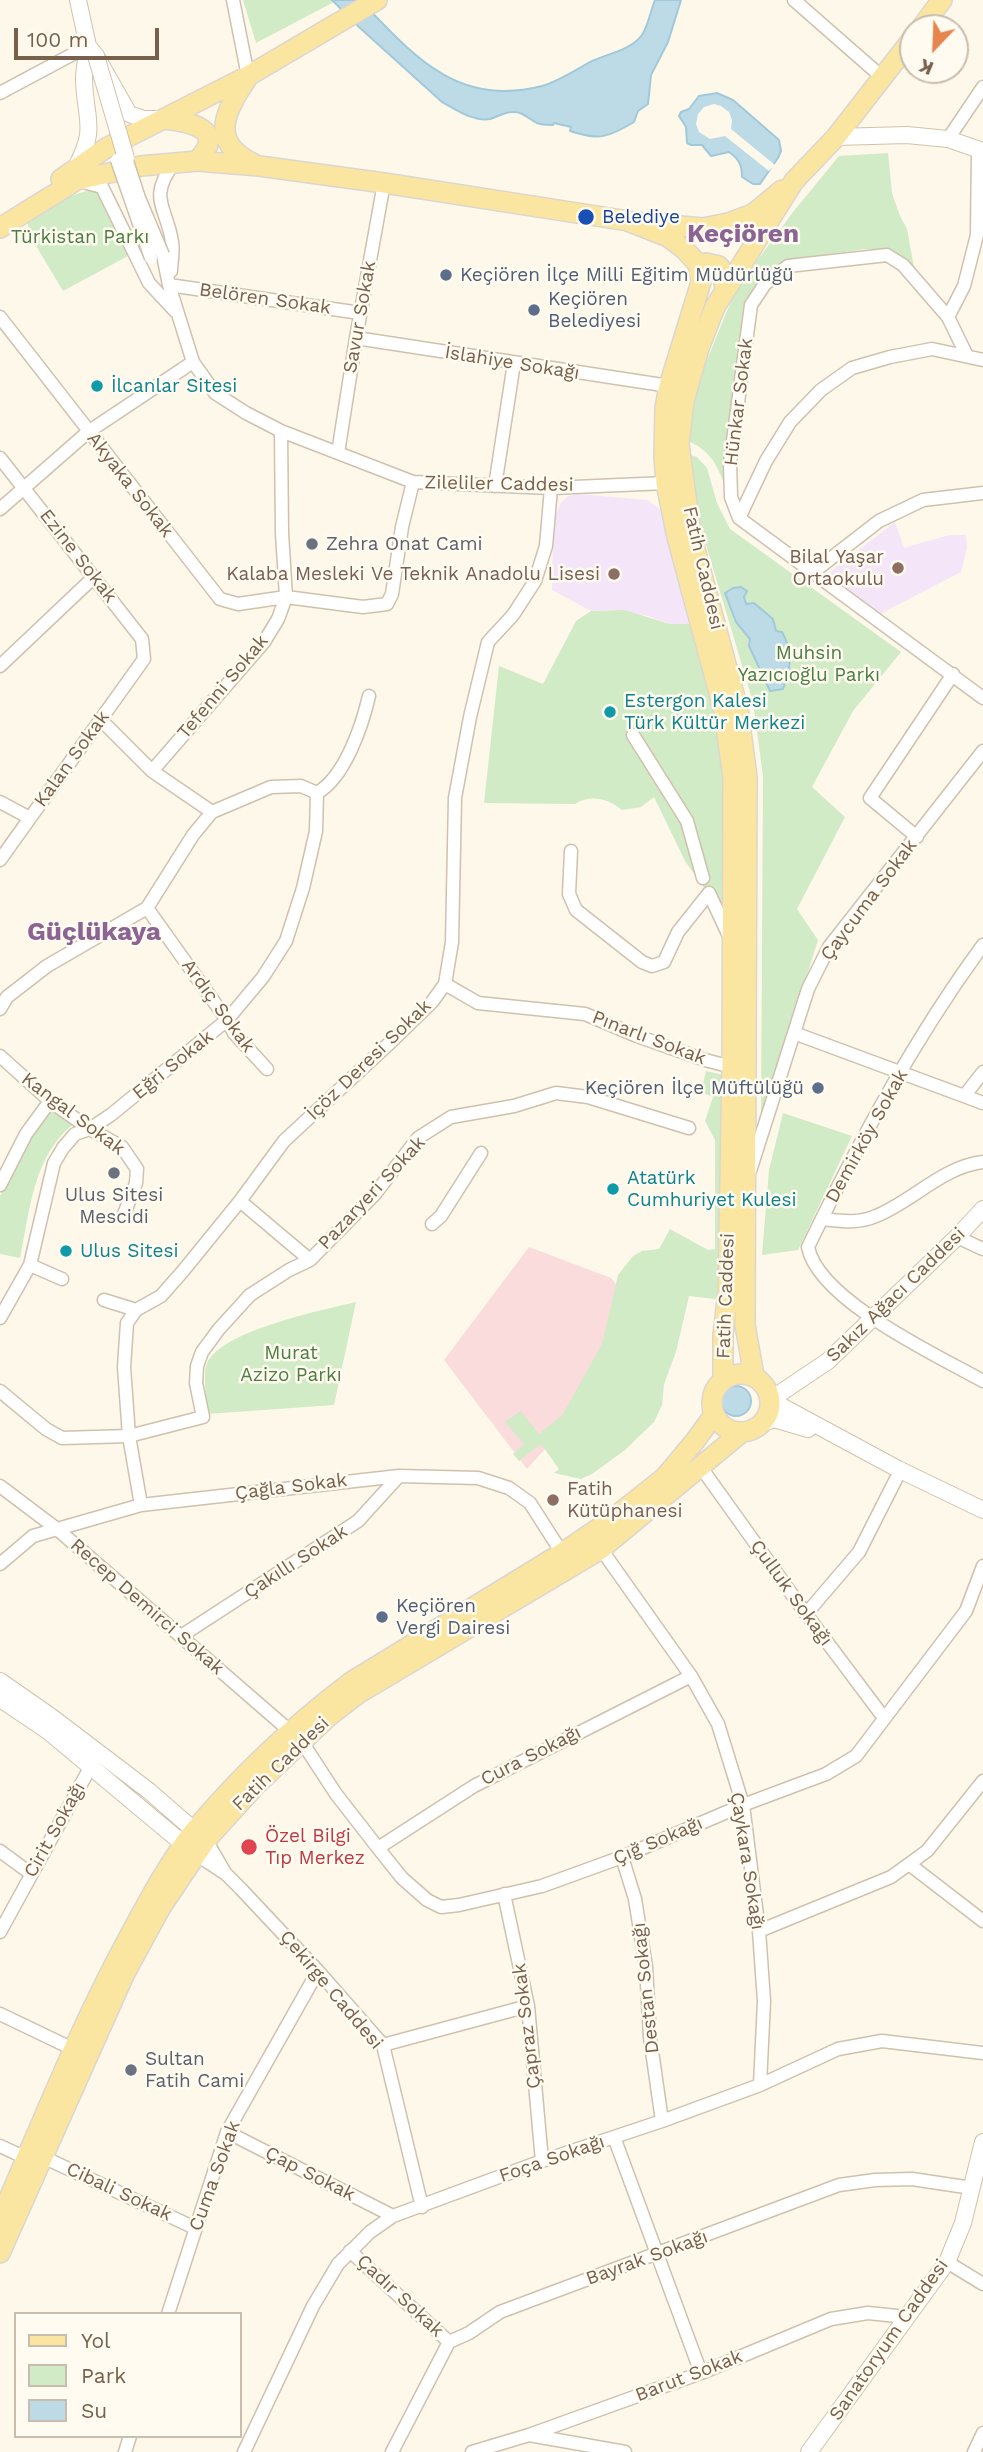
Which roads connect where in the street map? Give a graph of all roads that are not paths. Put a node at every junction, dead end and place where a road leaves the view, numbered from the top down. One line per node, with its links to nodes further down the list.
1 (78, 0): 5 (main road)
2 (233, 0): 7 (street)
3 (794, 0): 8 (street)
4 (373, 2): 7 (main road)
5 (91, 53): 10 (street); 11 (main road); 15 (main road, bridge); 19 (main road)
6 (899, 57): 8 (main road, Fatih Caddesi)
7 (248, 76): 11 (main road); 18 (main road)
8 (883, 78): 12 (main road, Fatih Caddesi)
9 (983, 87): 13 (street)
10 (0, 93)
11 (163, 119): 16 (main road); 19 (main road)
12 (836, 137): 13 (main road); 20 (main road, Fatih Caddesi)
13 (948, 139): 14 (main road)
14 (980, 150): 31 (street)
15 (128, 161): 17 (main road); 19 (main road); 26 (street, Zileliler Caddesi, bridge)
16 (197, 161): 17 (main road); 18 (main road)
17 (174, 163): 26 (street)
18 (259, 166): 21 (main road)
19 (75, 176): 22 (main road); 24 (main road); 29 (street)
20 (794, 181): 23 (main road); 27 (main road, Fatih Caddesi)
21 (384, 183): 23 (main road); 28 (street, Savur Sokak)
22 (0, 215)
23 (625, 220): 25 (main road)
24 (0, 228)
25 (699, 269): 27 (main road); 37 (main road, Fatih Caddesi)
26 (169, 285): 28 (street, Belören Sokak); 29 (street, Zileliler Caddesi)
27 (725, 291): 90 (main road, Fatih Caddesi)
28 (360, 313): 32 (street, Savur Sokak)
29 (178, 315): 35 (street, Zileliler Caddesi)
30 (0, 317): 39 (street, Akyaka Sokak)
31 (948, 317): 33 (street, Hünkar Sokak); 49 (street, Hünkar Sokak)
32 (356, 338): 36 (street, İslahiye Sokağı); 40 (street, Savur Sokak)
33 (967, 356): 34 (street); 49 (street)
34 (983, 360)
35 (192, 362): 38 (street, Zileliler Caddesi); 39 (street)
36 (514, 363): 37 (street, İslahiye Sokağı); 44 (street)
37 (669, 386): 43 (main road, Fatih Caddesi)
38 (281, 431): 40 (street, Zileliler Caddesi); 52 (street, Tefenni Sokak)
39 (88, 432): 45 (street); 52 (street, Akyaka Sokak)
40 (338, 453): 42 (street, Zileliler Caddesi)
41 (0, 458): 45 (street, Ezine Sokak)
42 (414, 482): 44 (street, Zileliler Caddesi); 52 (street, Akyaka Sokak)
43 (666, 483): 46 (street, Zileliler Caddesi); 71 (main road, Fatih Caddesi)
44 (495, 485): 46 (street, Zileliler Caddesi)
45 (24, 488): 48 (street); 51 (street, Ezine Sokak)
46 (551, 488): 73 (street, İçöz Deresi Sokak)
47 (983, 493): 50 (street)
48 (0, 509)
49 (739, 518): 50 (street)
50 (812, 573): 55 (street)
51 (94, 577): 53 (street, Ezine Sokak); 54 (street)
52 (286, 597): 61 (street, Tefenni Sokak)
53 (144, 659): 58 (street, Kalan Sokak)
54 (0, 666)
55 (953, 674): 57 (street); 66 (street)
56 (369, 696): 62 (street)
57 (983, 698)
58 (100, 719): 61 (street); 65 (street, Kalan Sokak)
59 (633, 735): 69 (street)
60 (983, 751): 66 (street, Çaycuma Sokak)
61 (152, 771): 64 (street)
62 (317, 793): 64 (street); 75 (street, Eğri Sokak)
63 (0, 802): 65 (street)
64 (212, 812): 70 (street)
65 (30, 818): 68 (street, Kalan Sokak)
66 (917, 836): 76 (street, Çaycuma Sokak)
67 (571, 851): 71 (street)
68 (0, 860)
69 (703, 878)
70 (147, 908): 74 (street); 75 (street, Ardıç Sokak)
71 (732, 943): 78 (main road, Fatih Caddesi)
72 (983, 945): 81 (street, Demirköy Sokak)
73 (445, 984): 78 (street, Pınarlı Sokak); 91 (street, İçöz Deresi Sokak)
74 (0, 1009)
75 (228, 1020): 79 (street, Ardıç Sokak); 86 (street, Eğri Sokak)
76 (794, 1033): 81 (street); 90 (street, Çaycuma Sokak)
77 (0, 1056): 83 (street, Kangal Sokak)
78 (732, 1067): 106 (main road, Fatih Caddesi)
79 (267, 1069)
80 (983, 1072): 82 (street)
81 (900, 1073): 82 (street); 94 (street, Demirköy Sokak)
82 (965, 1095): 84 (street)
83 (50, 1101): 86 (street, Kangal Sokak); 89 (street)
84 (983, 1103)
85 (689, 1128): 98 (street, Pazaryeri Sokak)
86 (90, 1129): 93 (street, Kangal Sokak); 99 (street, Eğri Sokak)
87 (481, 1153): 95 (street)
88 (983, 1162): 94 (street)
89 (0, 1185)
90 (746, 1185): 105 (main road, Fatih Caddesi)
91 (240, 1200): 98 (street); 102 (street, İçöz Deresi Sokak)
92 (983, 1209): 96 (main road, Sakız Ağacı Caddesi)
93 (123, 1217)
94 (822, 1219): 104 (street, Demirköy Sokak)
95 (432, 1224)
96 (957, 1237): 97 (street); 104 (main road, Sakız Ağacı Caddesi)
97 (983, 1249)
98 (310, 1260): 113 (street, Pazaryeri Sokak)
99 (30, 1265): 100 (street); 103 (street, Eğri Sokak)
100 (62, 1279)
101 (104, 1300): 102 (street)
102 (136, 1310): 113 (street)
103 (0, 1318)
104 (871, 1319): 107 (street); 109 (main road, Sakız Ağacı Caddesi)
105 (754, 1376): 106 (main road); 109 (main road)
106 (723, 1379): 110 (main road)
107 (983, 1381)
108 (0, 1391): 113 (street, Pazaryeri Sokak)
109 (770, 1401): 111 (main road); 119 (main road)
110 (714, 1415): 112 (main road); 123 (main road, Fatih Caddesi)
111 (761, 1424): 112 (main road); 116 (main road)
112 (742, 1432): 114 (main road, Fatih Caddesi)
113 (129, 1436): 118 (street)
114 (700, 1466): 122 (main road, Fatih Caddesi); 126 (street, Çulluk Sokağı)
115 (399, 1476): 118 (street, Çağla Sokak); 123 (street, Çağla Sokak); 127 (street, Çakıllı Sokak)
116 (896, 1479): 120 (main road); 126 (street)
117 (0, 1486): 121 (street, Recep Demirci Sokak)
118 (141, 1505): 121 (street, Çağla Sokak)
119 (983, 1510)
120 (983, 1521)
121 (57, 1529): 124 (street, Çağla Sokak); 127 (street, Recep Demirci Sokak)
122 (601, 1549): 128 (street, Çaykara Sokağı); 132 (main road, Fatih Caddesi)
123 (562, 1553): 132 (main road, Fatih Caddesi)
124 (0, 1564)
125 (983, 1566): 131 (street, Çığ Sokağı)
126 (806, 1614): 131 (street, Çulluk Sokağı)
127 (181, 1636): 132 (street, Recep Demirci Sokak)
128 (691, 1676): 135 (street, Çaykara Sokağı); 137 (street, Cura Sokağı)
129 (0, 1681): 136 (main road, Çekirge Caddesi)
130 (0, 1699): 133 (main road, Çekirge Caddesi)
131 (884, 1718): 135 (street, Çığ Sokağı)
132 (296, 1737): 136 (main road, Fatih Caddesi); 137 (street, Çığ Sokağı)
133 (91, 1766): 136 (main road, Çekirge Caddesi); 141 (street, Cirit Sokağı)
134 (983, 1781): 140 (street)
135 (743, 1805): 139 (street, Çığ Sokağı); 144 (street, Çaykara Sokağı)
136 (195, 1843): 146 (street, Çekirge Caddesi); 150 (main road, Fatih Caddesi); 158 (main road, Fatih Caddesi)
137 (378, 1848): 142 (street, Çığ Sokağı)
138 (0, 1851): 141 (street)
139 (622, 1857): 142 (street, Çığ Sokağı); 153 (street, Destan Sokağı)
140 (909, 1864): 143 (street); 144 (street)
141 (30, 1874): 145 (street, Cirit Sokağı)
142 (504, 1894): 147 (street, Çapraz Sokak)
143 (983, 1921)
144 (759, 1931): 152 (street, Çaykara Sokağı)
145 (0, 1932)
146 (318, 1971): 149 (street, Çekirge Caddesi); 154 (street, Cuma Sokak)
147 (528, 2006): 149 (street); 159 (street, Çapraz Sokak)
148 (0, 2014): 150 (street)
149 (383, 2045): 161 (street, Çekirge Caddesi)
150 (73, 2049): 158 (main road, Fatih Caddesi)
151 (983, 2053): 152 (street, Foça Sokağı)
152 (761, 2085): 153 (street, Foça Sokağı)
153 (662, 2121): 155 (street, Foça Sokağı)
154 (228, 2132): 162 (street, Çap Sokak); 164 (street, Cuma Sokak)
155 (614, 2137): 159 (street, Foça Sokağı); 167 (street)
156 (983, 2142): 160 (main road, Sanatoryum Caddesi)
157 (0, 2146): 158 (street, Cibali Sokak)
158 (35, 2157): 163 (main road, Fatih Caddesi); 164 (street, Cibali Sokak); 166 (main road, Fatih Caddesi)
159 (541, 2161): 161 (street, Foça Sokağı)
160 (972, 2188): 167 (street, Bayrak Sokağı); 168 (main road, Sanatoryum Caddesi)
161 (422, 2207): 162 (street, Foça Sokağı)
162 (393, 2216): 165 (street, Foça Sokağı)
163 (0, 2219)
164 (195, 2228): 170 (street, Cuma Sokak)
165 (350, 2251): 172 (street, Çadır Sokak); 176 (street, Foça Sokağı)
166 (0, 2253)
167 (656, 2255): 172 (street, Bayrak Sokağı); 173 (street)
168 (947, 2262): 169 (street); 171 (main road, Sanatoryum Caddesi)
169 (983, 2284)
170 (169, 2312)
171 (907, 2317): 173 (street, Barut Sokak); 180 (main road, Sanatoryum Caddesi)
172 (449, 2342): 177 (street)
173 (701, 2373): 175 (street, Barut Sokak)
174 (983, 2433): 181 (street)
175 (529, 2435): 178 (street, Barut Sokak); 179 (street)
176 (244, 2452)
177 (392, 2452)
178 (472, 2452)
179 (625, 2452)
180 (809, 2452)
181 (974, 2452)

